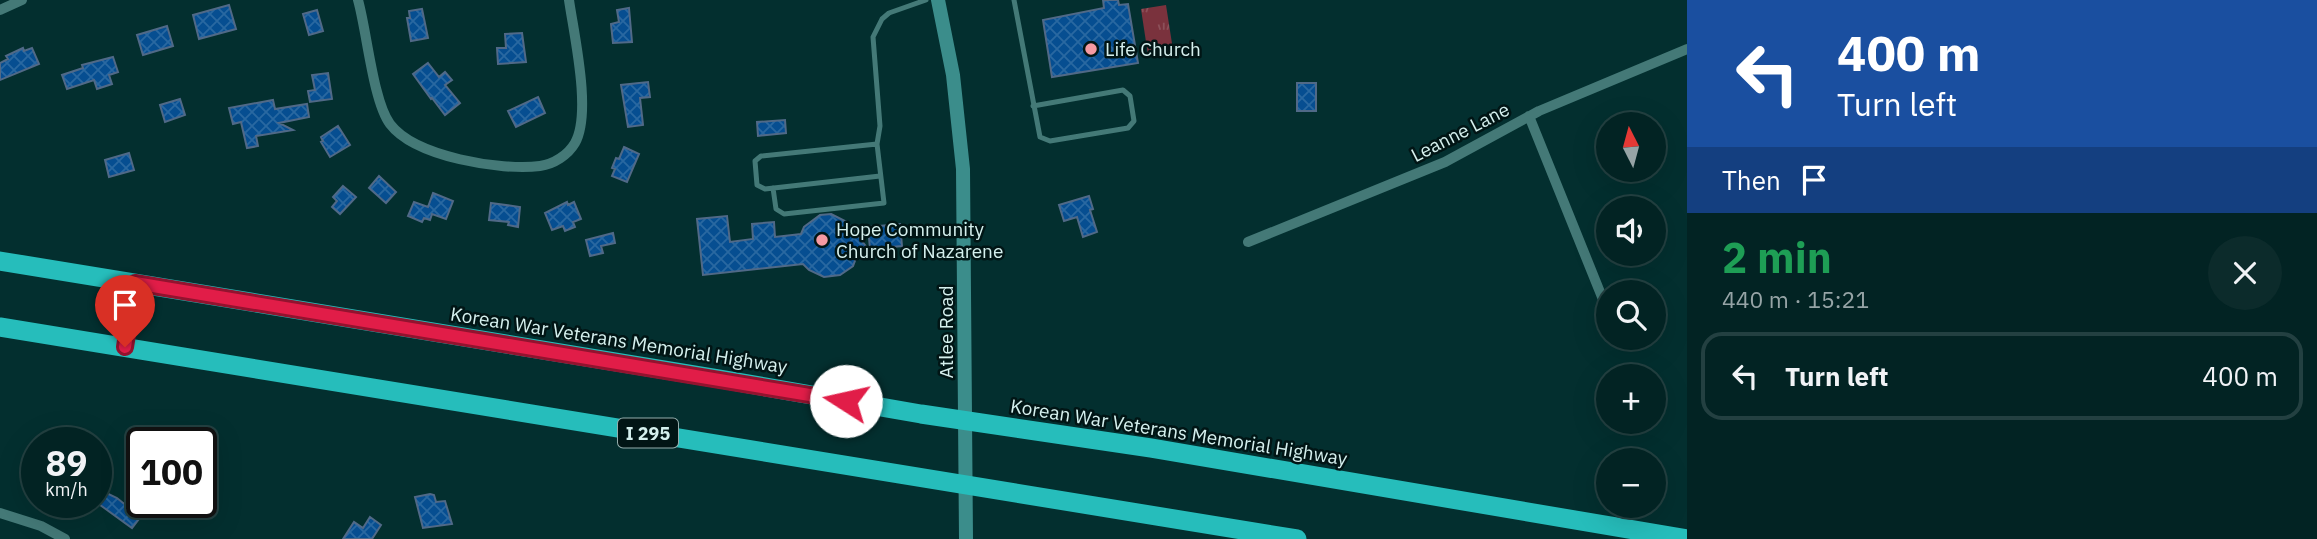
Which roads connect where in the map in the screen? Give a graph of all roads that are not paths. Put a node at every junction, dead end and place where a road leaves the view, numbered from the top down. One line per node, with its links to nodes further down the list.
1 (22, 0): 7 (street)
2 (358, 0): 3 (street)
3 (569, 0)
4 (926, 0): 11 (lane)
5 (938, 0): 22 (main road, Atlee Road)
6 (1014, 0): 9 (lane)
7 (0, 10)
8 (1687, 49): 10 (street, Leanne Lane)
9 (1034, 106): 9 (lane)
10 (1530, 116): 14 (street, Leanne Lane); 16 (street)
11 (877, 144): 12 (lane); 13 (lane)
12 (880, 176): 13 (lane); 13 (lane)
13 (773, 188)
14 (1248, 243)
15 (0, 261): 17 (highway, Korean War Veterans Memorial Highway)
16 (1596, 282)
17 (135, 283): 19 (lane); 24 (highway, Korean War Veterans Memorial Highway)
18 (0, 327): 19 (highway, I 295)
19 (125, 347): 23 (highway, I 295)
20 (0, 513): 21 (street)
21 (65, 539)
22 (966, 539)
23 (1297, 539)
24 (1687, 539)

